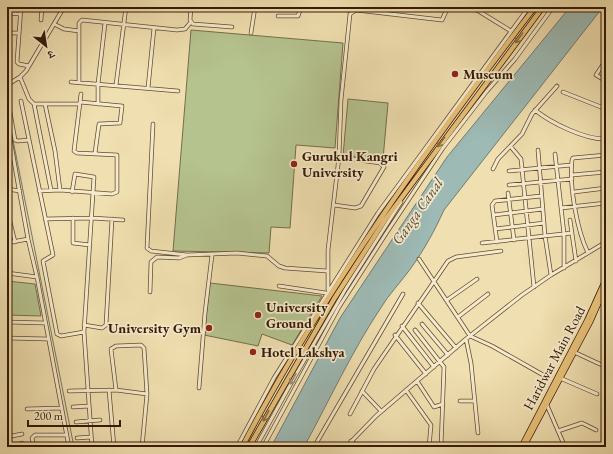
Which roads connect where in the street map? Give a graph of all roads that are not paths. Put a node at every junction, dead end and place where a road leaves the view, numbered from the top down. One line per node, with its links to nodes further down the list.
1 (21, 7): 18 (street)
2 (42, 7): 20 (street)
3 (64, 7): 24 (street)
4 (126, 7): 23 (street)
5 (191, 7): 21 (street)
6 (255, 7): 31 (street)
7 (301, 7): 19 (street)
8 (334, 7): 16 (street)
9 (353, 7): 16 (street)
10 (448, 7): 16 (street)
11 (472, 7): 28 (street)
12 (529, 7): 28 (street)
13 (535, 7): 209 (highway)
14 (543, 7): 78 (highway, one-way to 78)
15 (553, 7): 212 (street)
16 (353, 11): 63 (street)
17 (7, 13): 18 (street)
18 (20, 14): 30 (street)
19 (278, 16)
20 (41, 20)
21 (191, 22): 25 (street); 26 (street)
22 (105, 23): 23 (street); 27 (street); 38 (street)
23 (123, 23): 26 (street); 40 (street)
24 (54, 24): 27 (street); 33 (street)
25 (232, 27)
26 (154, 28): 42 (street)
27 (79, 31): 37 (street)
28 (511, 31): 139 (street)
29 (7, 33): 30 (street)
30 (19, 33): 33 (street)
31 (251, 33)
32 (606, 60): 35 (street)
33 (29, 66): 34 (street)
34 (20, 77): 39 (street); 49 (street)
35 (606, 80)
36 (71, 82): 37 (street)
37 (79, 82): 38 (street)
38 (98, 84): 40 (street); 51 (street)
39 (7, 85)
40 (116, 85): 42 (street)
41 (557, 86): 53 (street)
42 (148, 88): 43 (street)
43 (178, 91)
44 (563, 92): 52 (street)
45 (81, 94): 48 (street)
46 (7, 96): 57 (street)
47 (21, 101): 57 (street)
48 (80, 103): 50 (street); 51 (street); 60 (street)
49 (34, 104): 50 (street); 79 (street)
50 (45, 104): 80 (street)
51 (98, 104): 60 (street)
52 (606, 109)
53 (535, 110): 56 (street); 58 (street)
54 (7, 122): 81 (street)
55 (153, 124): 123 (street)
56 (606, 139)
57 (29, 140): 82 (street)
58 (511, 147): 67 (street); 68 (street)
59 (538, 150): 66 (street)
60 (95, 153): 86 (street)
61 (555, 154): 65 (street)
62 (606, 155): 64 (street)
63 (339, 157): 91 (street); 91 (street)
64 (571, 165): 65 (street); 71 (street)
65 (557, 166): 66 (street); 72 (street)
66 (539, 168): 68 (street); 73 (street)
67 (493, 169)
68 (523, 170): 69 (street); 74 (street)
69 (509, 171)
70 (606, 172): 71 (street)
71 (572, 177): 72 (street); 84 (street)
72 (558, 180): 73 (street); 93 (street)
73 (540, 182): 74 (street); 87 (street)
74 (524, 184): 75 (street); 88 (street)
75 (509, 185)
76 (606, 188): 84 (street)
77 (7, 189): 81 (street)
78 (406, 189): 210 (highway, one-way to 210); 211 (street, one-way to 211)
79 (51, 190): 80 (street); 82 (street)
80 (60, 190): 83 (street)
81 (20, 191): 113 (street)
82 (39, 191): 101 (street)
83 (72, 192): 86 (street); 86 (street)
84 (574, 192): 92 (street)
85 (508, 193): 89 (street)
86 (93, 194): 100 (street)
87 (541, 196): 88 (street); 94 (street)
88 (526, 197): 89 (street); 96 (street)
89 (509, 199): 97 (street); 98 (street)
90 (606, 203): 92 (street)
91 (334, 205): 128 (street)
92 (575, 206): 93 (street); 122 (street)
93 (561, 208): 109 (street)
94 (542, 209): 96 (street); 105 (street)
95 (7, 210): 115 (street)
96 (527, 211): 97 (street); 106 (street)
97 (511, 213): 98 (street); 107 (street)
98 (494, 215): 108 (street)
99 (73, 218): 100 (street); 101 (street); 120 (street)
100 (92, 218): 102 (street); 120 (street)
101 (45, 219): 152 (street)
102 (112, 219): 103 (street); 148 (street)
103 (123, 220)
104 (570, 220): 110 (street)
105 (544, 223): 106 (street); 111 (street)
106 (529, 225): 107 (street); 112 (street)
107 (513, 227): 108 (street); 114 (street)
108 (495, 229): 116 (street)
109 (564, 234): 110 (street); 111 (street); 127 (street)
110 (572, 234): 126 (street)
111 (545, 236): 112 (street); 130 (street)
112 (530, 238): 114 (street); 136 (street)
113 (28, 239): 115 (street); 131 (street)
114 (514, 240): 116 (street)
115 (15, 242): 118 (street)
116 (497, 242): 119 (street)
117 (606, 242): 122 (street)
118 (7, 243)
119 (482, 243)
120 (90, 245): 148 (street)
121 (501, 250): 134 (street)
122 (588, 253): 126 (street)
123 (187, 255): 124 (street); 138 (street)
124 (212, 255): 128 (street); 153 (street)
125 (419, 258): 134 (street)
126 (576, 261): 127 (street)
127 (564, 268): 130 (street)
128 (327, 271): 139 (street)
129 (7, 273): 131 (street)
130 (551, 275): 136 (street)
131 (37, 276): 146 (street)
132 (606, 278): 218 (main road, Haridwar Main Road)
133 (477, 279): 142 (street)
134 (433, 280): 142 (street); 143 (street)
135 (279, 286): 139 (street)
136 (534, 287): 155 (street)
137 (606, 287): 160 (main road, Haridwar Main Road)
138 (150, 292)
139 (327, 292): 208 (street)
140 (403, 294): 213 (street)
141 (488, 294): 144 (street)
142 (447, 300): 144 (street)
143 (418, 303): 149 (street); 159 (street)
144 (458, 317): 155 (street)
145 (7, 322): 146 (street)
146 (45, 323): 157 (street)
147 (422, 324): 161 (street)
148 (84, 325): 152 (street)
149 (402, 326): 154 (street); 163 (street)
150 (415, 330): 162 (street)
151 (177, 331): 153 (street)
152 (84, 332): 170 (street)
153 (203, 332): 169 (street)
154 (395, 336): 165 (street); 175 (street)
155 (470, 336): 158 (street); 166 (street)
156 (7, 338): 157 (street)
157 (48, 339): 184 (street)
158 (466, 339): 159 (street); 178 (street)
159 (456, 348): 161 (street)
160 (574, 352): 164 (street); 167 (main road, Haridwar Main Road)
161 (448, 355): 162 (street)
162 (440, 362): 163 (street); 181 (street)
163 (434, 367): 165 (street)
164 (606, 367)
165 (426, 374): 168 (street)
166 (545, 376)
167 (560, 378): 177 (street); 180 (main road, Haridwar Main Road)
168 (417, 381): 174 (street); 181 (street)
169 (199, 388)
170 (88, 389): 171 (street); 172 (street); 182 (street)
171 (69, 390)
172 (109, 390): 173 (street); 206 (street)
173 (116, 390): 176 (street); 176 (street)
174 (406, 390): 186 (street); 216 (street)
175 (362, 391): 186 (street); 187 (street)
176 (147, 394): 207 (street)
177 (597, 394)
178 (475, 400): 179 (street); 193 (street)
179 (460, 401)
180 (546, 403): 192 (street); 219 (main road, Haridwar Main Road)
181 (443, 404): 217 (street)
182 (89, 406): 183 (street); 189 (street)
183 (73, 407)
184 (62, 408): 185 (street); 195 (street)
185 (27, 409)
186 (381, 411): 199 (street)
187 (350, 414)
188 (100, 420): 189 (street)
189 (90, 421): 190 (street); 197 (street)
190 (76, 422)
191 (596, 430): 192 (street)
192 (558, 431): 220 (street)
193 (478, 433)
194 (22, 434): 196 (street)
195 (67, 435): 201 (street); 203 (street)
196 (7, 437)
197 (91, 437): 198 (street); 205 (street)
198 (77, 438)
199 (351, 441): 214 (street); 215 (street)
200 (22, 443): 202 (street)
201 (69, 446): 204 (street)
202 (12, 447)
203 (34, 447)
204 (59, 447)
205 (92, 447)
206 (114, 447)
207 (142, 447)
208 (237, 447)
209 (242, 447)
210 (249, 447)
211 (256, 447)
212 (262, 447)
213 (314, 447)
214 (346, 447)
215 (358, 447)
216 (430, 447)
217 (441, 447)
218 (521, 447)
219 (524, 447)
220 (565, 447)

